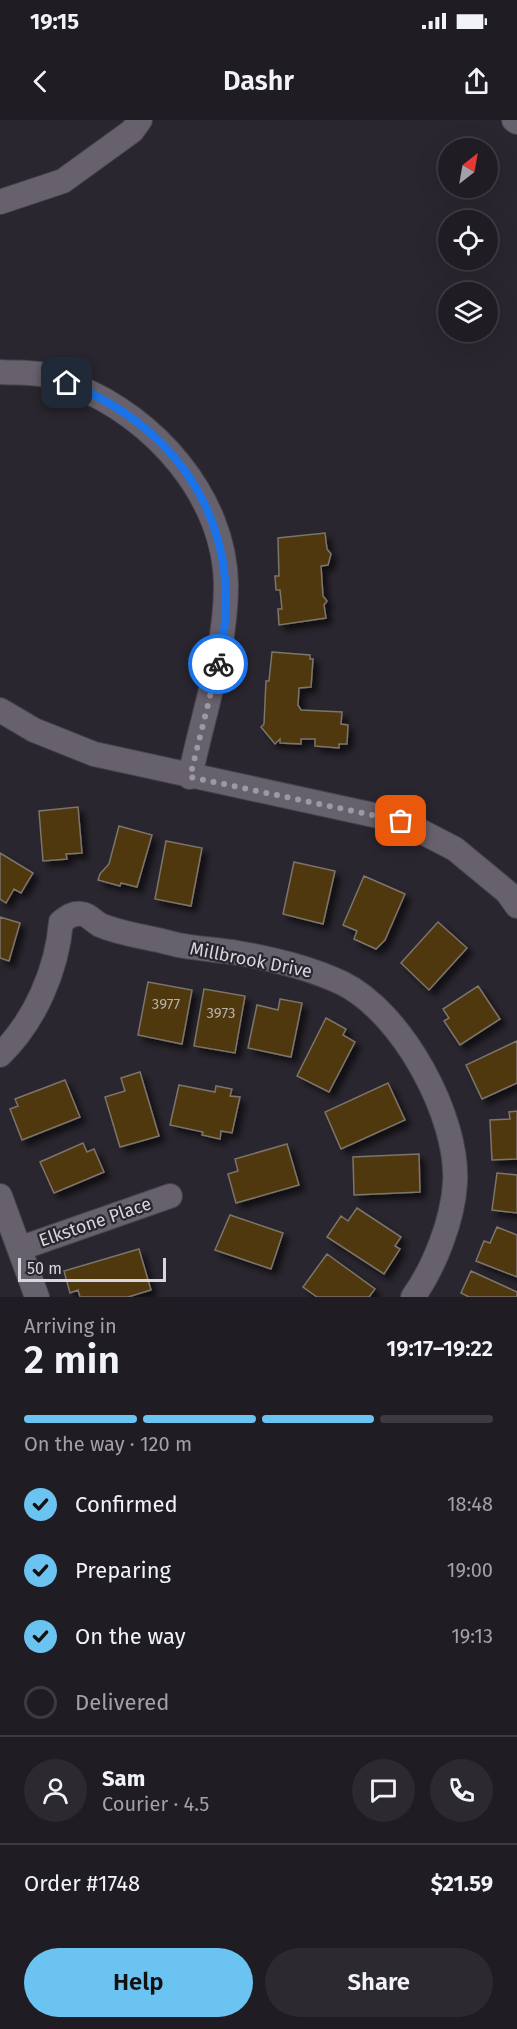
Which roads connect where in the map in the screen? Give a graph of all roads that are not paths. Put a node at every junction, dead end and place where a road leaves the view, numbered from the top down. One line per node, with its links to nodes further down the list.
1 (140, 120): 2 (street)
2 (0, 202)
3 (0, 372): 5 (street)
4 (0, 710): 5 (street)
5 (190, 777): 6 (street)
6 (517, 906)
7 (0, 1055): 12 (street, Millbrook Drive)
8 (0, 1196): 10 (street)
9 (170, 1196): 10 (street, Elkstone Place)
10 (21, 1248): 11 (street)
11 (37, 1297)
12 (413, 1297)

